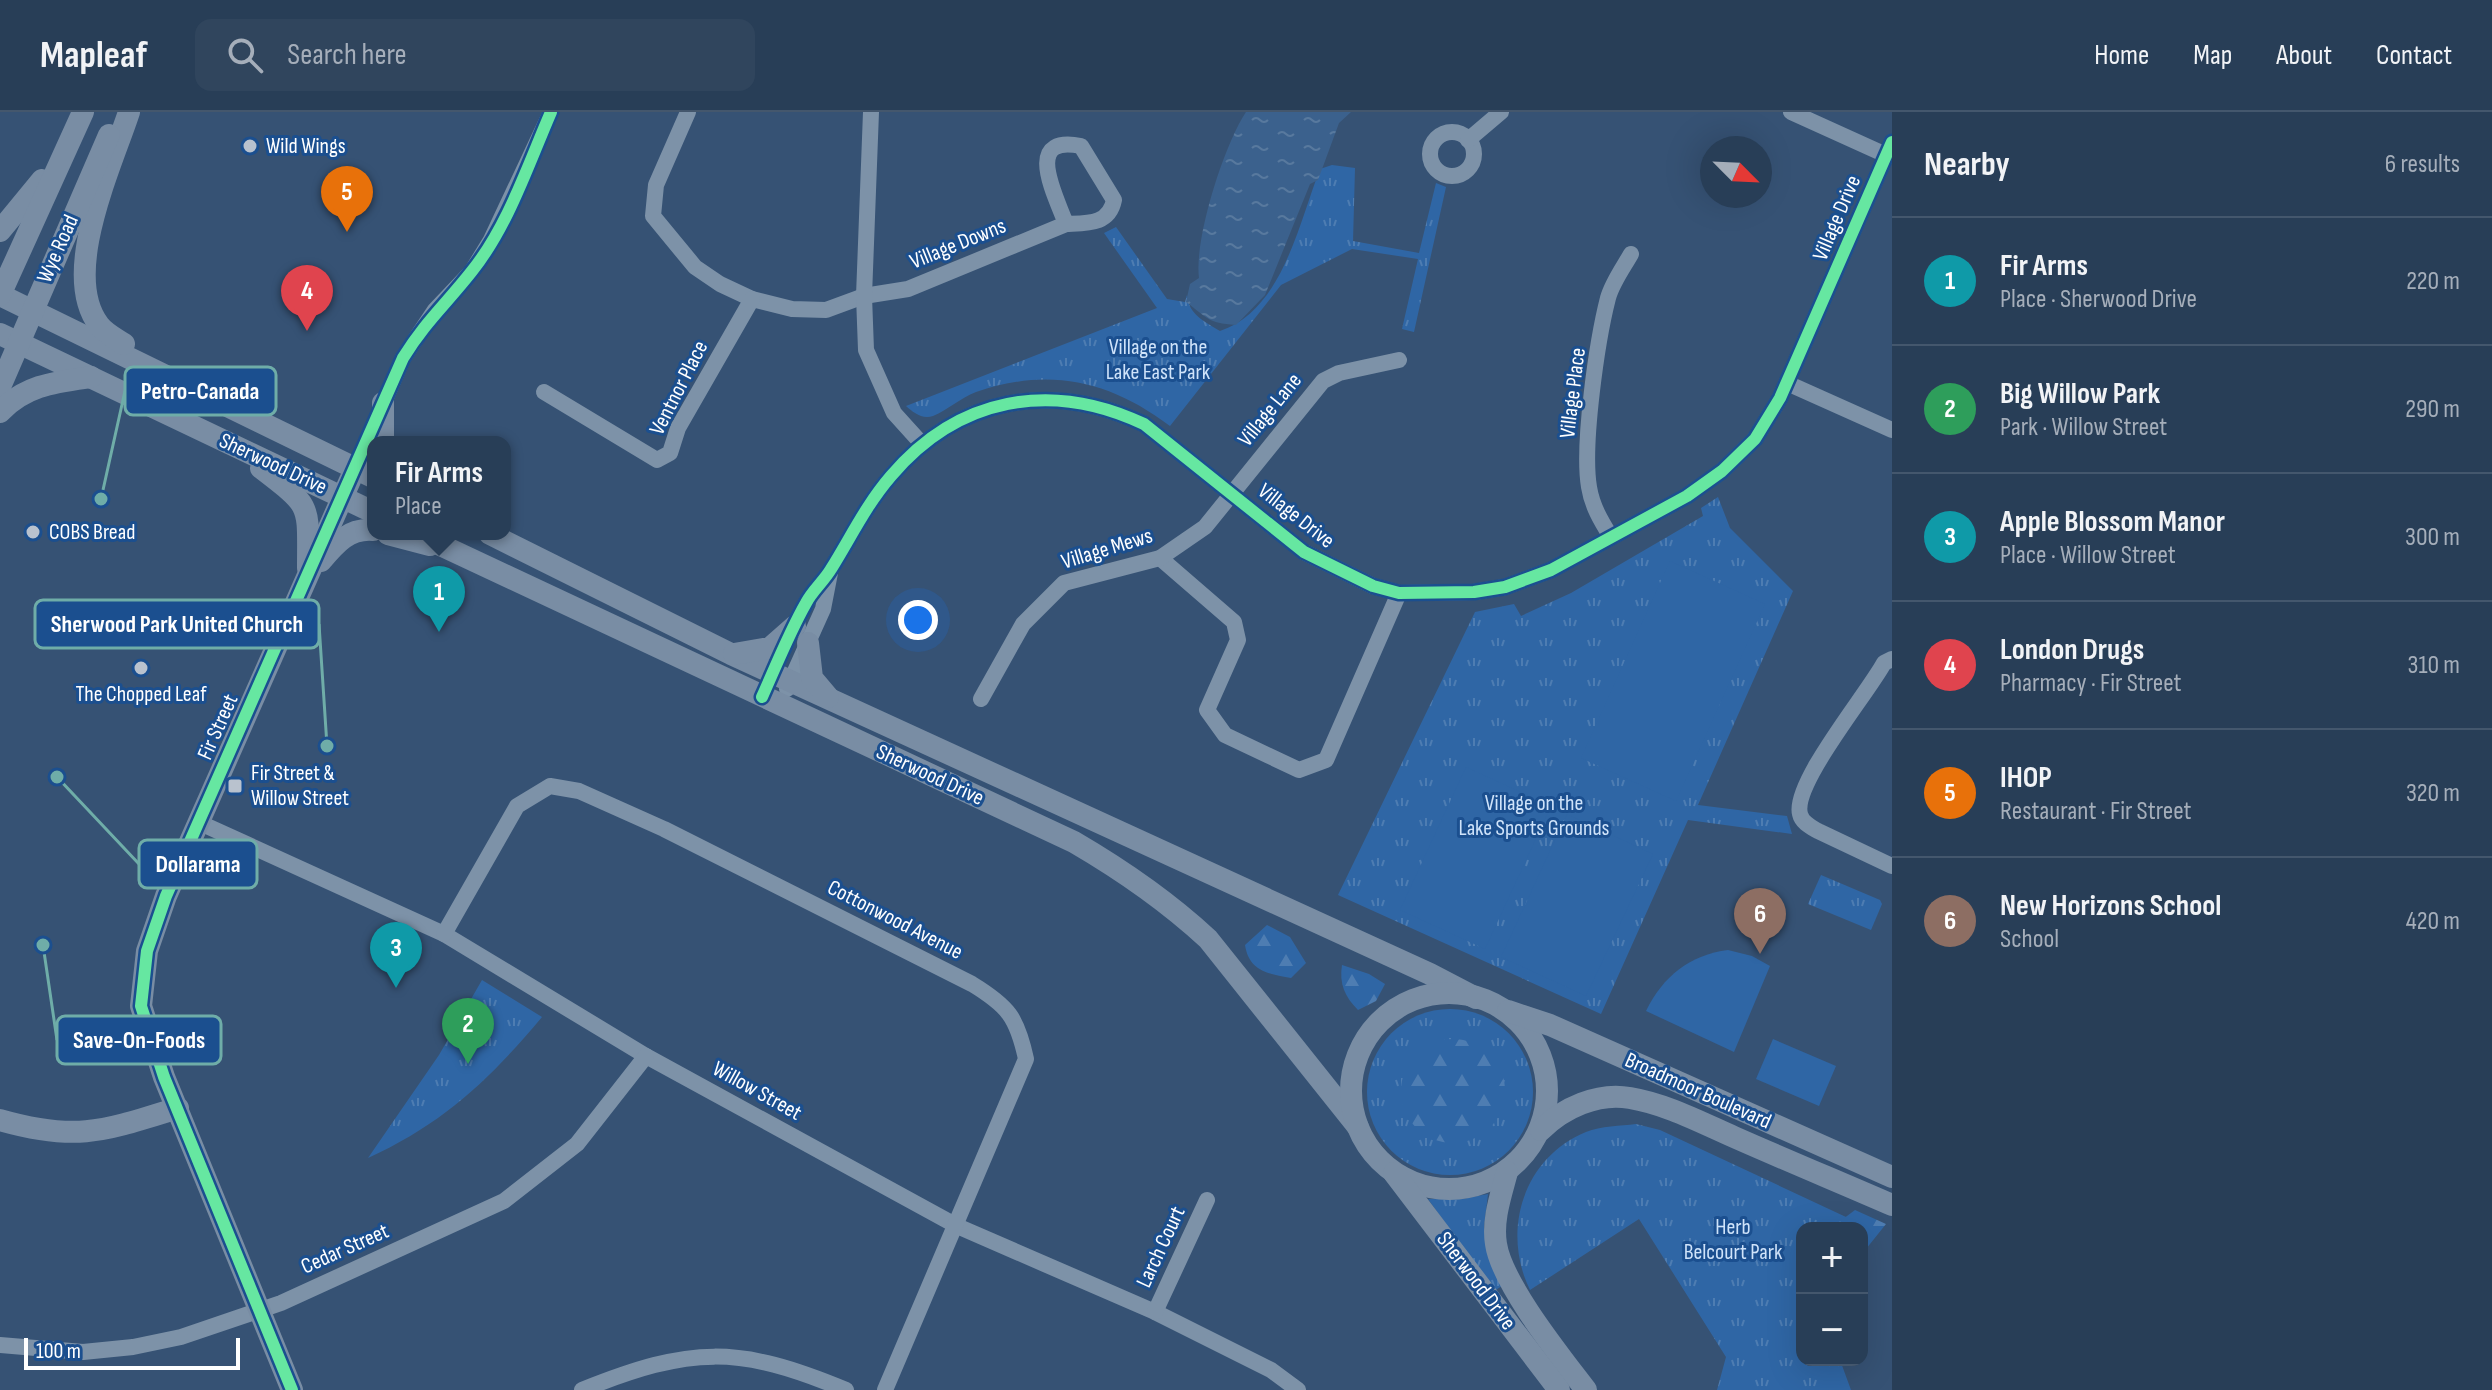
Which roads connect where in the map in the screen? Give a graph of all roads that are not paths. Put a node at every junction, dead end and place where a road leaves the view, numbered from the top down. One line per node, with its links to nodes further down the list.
1 (83, 112): 11 (main road, Wye Road)
2 (119, 112): 18 (main road, Wye Road)
3 (129, 112): 26 (main road)
4 (551, 112): 25 (street, Fir Street)
5 (688, 112): 17 (street, Village Downs)
6 (871, 112): 16 (street)
7 (1501, 112): 9 (street)
8 (1791, 112): 10 (street)
9 (1468, 140)
10 (1889, 148): 22 (street, Village Drive)
11 (63, 154): 13 (main road); 15 (main road, Wye Road)
12 (1066, 224): 12 (street, Village Downs); 16 (street, Village Downs)
13 (0, 231)
14 (1631, 254): 38 (street, Village Place)
15 (0, 295): 18 (main road, Sherwood Drive)
16 (864, 296): 17 (street, Village Downs); 32 (street)
17 (752, 299): 24 (street, Ventnor Place)
18 (31, 311): 19 (main road, Wye Road); 26 (main road, Sherwood Drive)
19 (10, 339): 21 (main road, Sherwood Drive); 23 (main road, Wye Road)
20 (1399, 360): 34 (street, Village Lane)
21 (91, 377): 27 (main road); 31 (main road, Sherwood Drive)
22 (1787, 383): 28 (street); 38 (street, Village Drive)
23 (0, 387)
24 (544, 392)
25 (383, 403): 29 (street, Fir Street); 30 (main road)
26 (226, 408): 33 (main road, Sherwood Drive)
27 (0, 412)
28 (1892, 430)
29 (374, 436)
30 (383, 436)
31 (230, 444): 35 (main road, Sherwood Drive); 44 (main road)
32 (922, 444): 34 (street, Village Drive); 46 (street, Village Drive)
33 (364, 473): 35 (main road, Fir Street)
34 (1232, 492): 43 (street, Village Mews); 45 (street, Village Drive)
35 (343, 497): 36 (main road, Sherwood Drive); 44 (main road, Fir Street)
36 (367, 509)
37 (367, 530): 44 (main road)
38 (1611, 537): 45 (street, Village Drive)
39 (410, 540): 42 (main road)
40 (429, 540): 42 (main road, Sherwood Drive)
41 (503, 540): 47 (main road, Sherwood Drive)
42 (451, 551): 52 (main road, Sherwood Drive)
43 (1160, 558): 45 (street); 50 (street, Village Mews)
44 (308, 577): 53 (main road, Fir Street)
45 (1399, 593)
46 (802, 634): 47 (main road); 49 (street, Village Drive); 51 (main road)
47 (731, 654): 49 (main road, Sherwood Drive)
48 (1892, 659): 54 (street)
49 (782, 677): 51 (main road, Sherwood Drive); 52 (street, Village Drive)
50 (981, 699)
51 (832, 700): 56 (main road, Sherwood Drive)
52 (770, 702): 61 (main road, Sherwood Drive)
53 (198, 822): 55 (street, Willow Street); 59 (main road, Fir Street)
54 (1892, 866)
55 (444, 934): 58 (street, Willow Street); 68 (street, Cottonwood Avenue)
56 (1476, 998): 57 (main road); 61 (main road)
57 (1502, 1009): 62 (main road); 65 (main road, Broadmoor Boulevard)
58 (646, 1056): 68 (street, Willow Street); 69 (street, Cedar Street)
59 (178, 1108): 60 (main road); 69 (main road, Fir Street)
60 (0, 1120)
61 (1358, 1127): 63 (main road)
62 (1541, 1130): 64 (main road); 67 (main road, Broadmoor Boulevard)
63 (1394, 1172): 64 (main road); 78 (main road, Sherwood Drive)
64 (1507, 1172): 72 (main road, Sherwood Drive)
65 (1892, 1177)
66 (1207, 1200): 70 (street, Larch Court)
67 (1892, 1205)
68 (957, 1226): 70 (street, Willow Street); 76 (street, Cottonwood Avenue)
69 (259, 1312): 71 (street, Cedar Street); 73 (main road, Fir Street)
70 (1155, 1312): 77 (street, Willow Street)
71 (0, 1345)
72 (1581, 1388)
73 (292, 1390)
74 (582, 1390): 75 (street)
75 (846, 1390)
76 (885, 1390)
77 (1298, 1390)
78 (1559, 1390)

